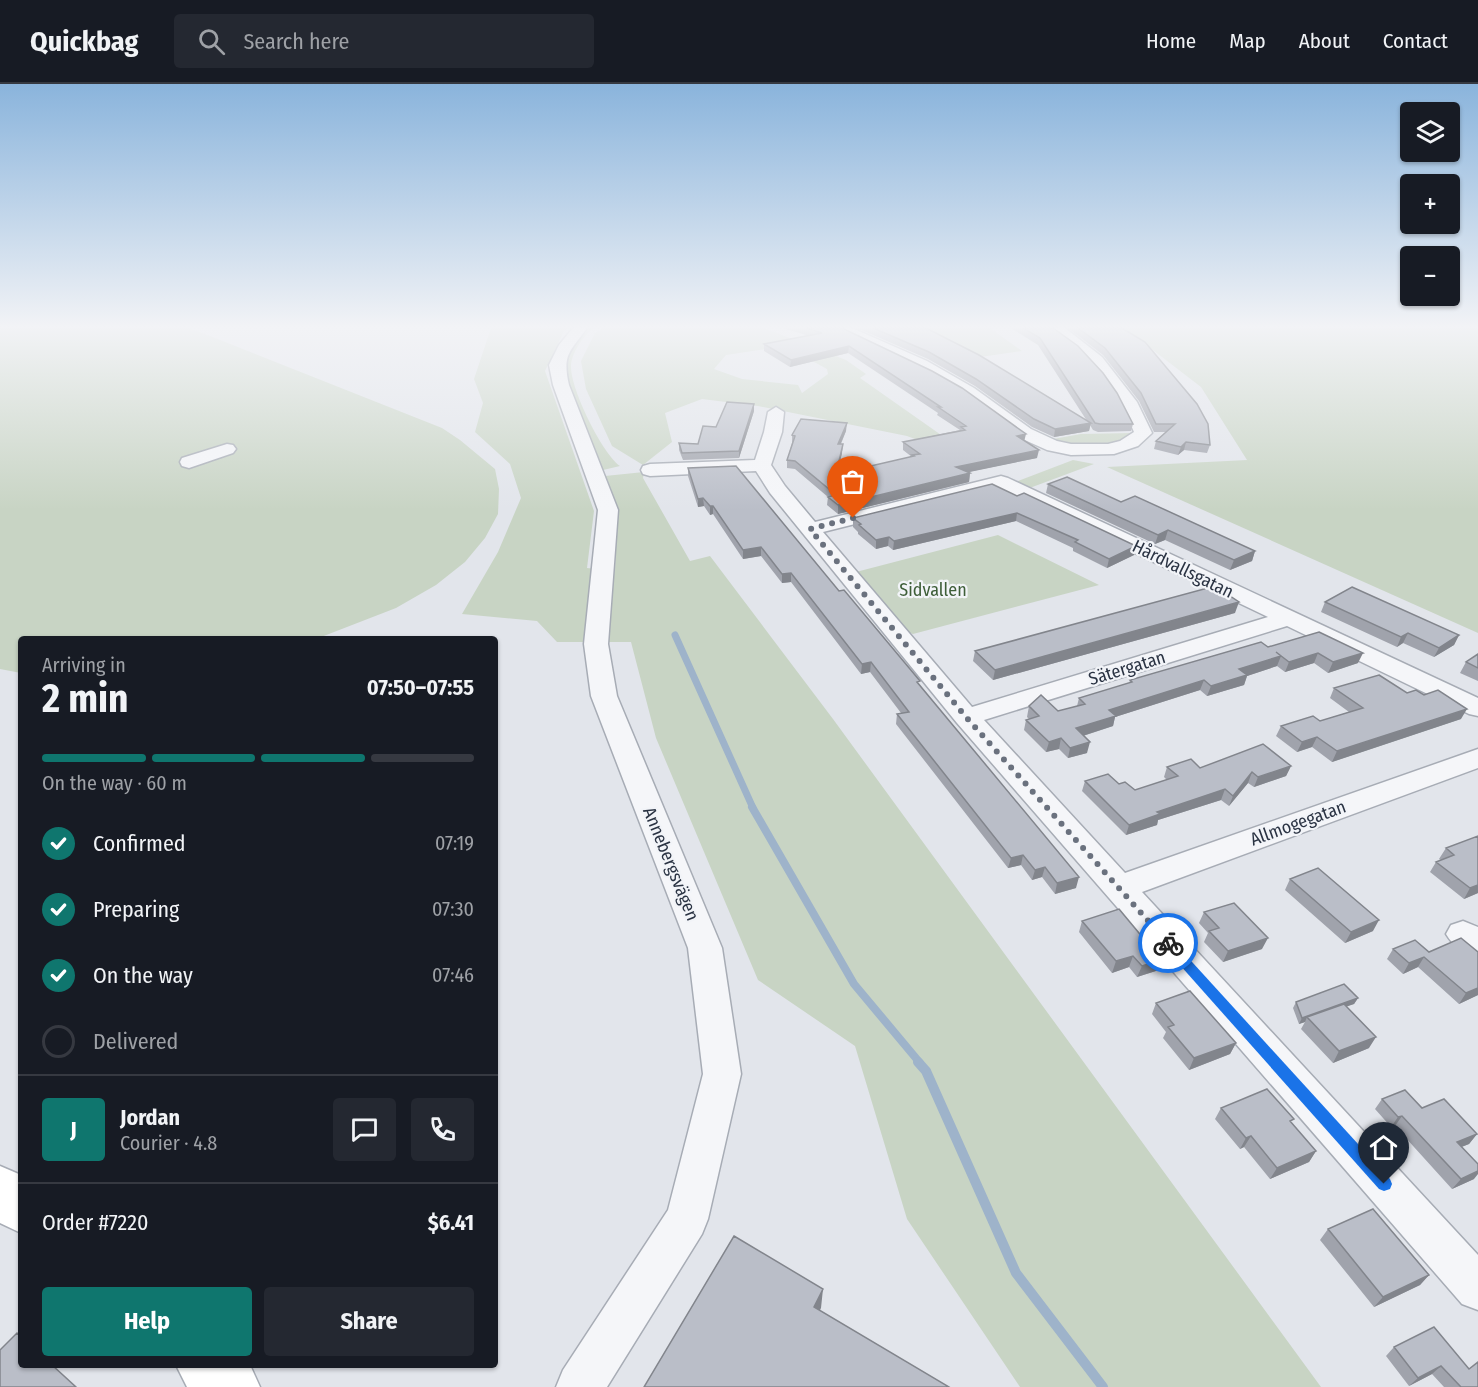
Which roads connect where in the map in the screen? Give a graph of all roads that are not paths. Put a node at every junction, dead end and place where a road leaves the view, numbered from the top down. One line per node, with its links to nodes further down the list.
1 (562, 389): 20 (street, Annebergsvägen)
2 (963, 389): 3 (street)
3 (1118, 389)
4 (776, 412): 7 (street)
5 (227, 449): 6 (street)
6 (189, 462)
7 (762, 465): 8 (street); 9 (street)
8 (650, 470)
9 (810, 529): 10 (street, Hårdvallsgatan); 12 (street)
10 (1287, 619): 11 (street, Hårdvallsgatan); 12 (street, Sätergatan)
11 (1478, 708)
12 (966, 717): 14 (street)
13 (1478, 758): 14 (street, Allmogegatan)
14 (1119, 888): 17 (street)
15 (0, 1190): 16 (street)
16 (18, 1205)
17 (1478, 1288)
18 (209, 1368): 19 (street)
19 (231, 1387)
20 (580, 1387)

